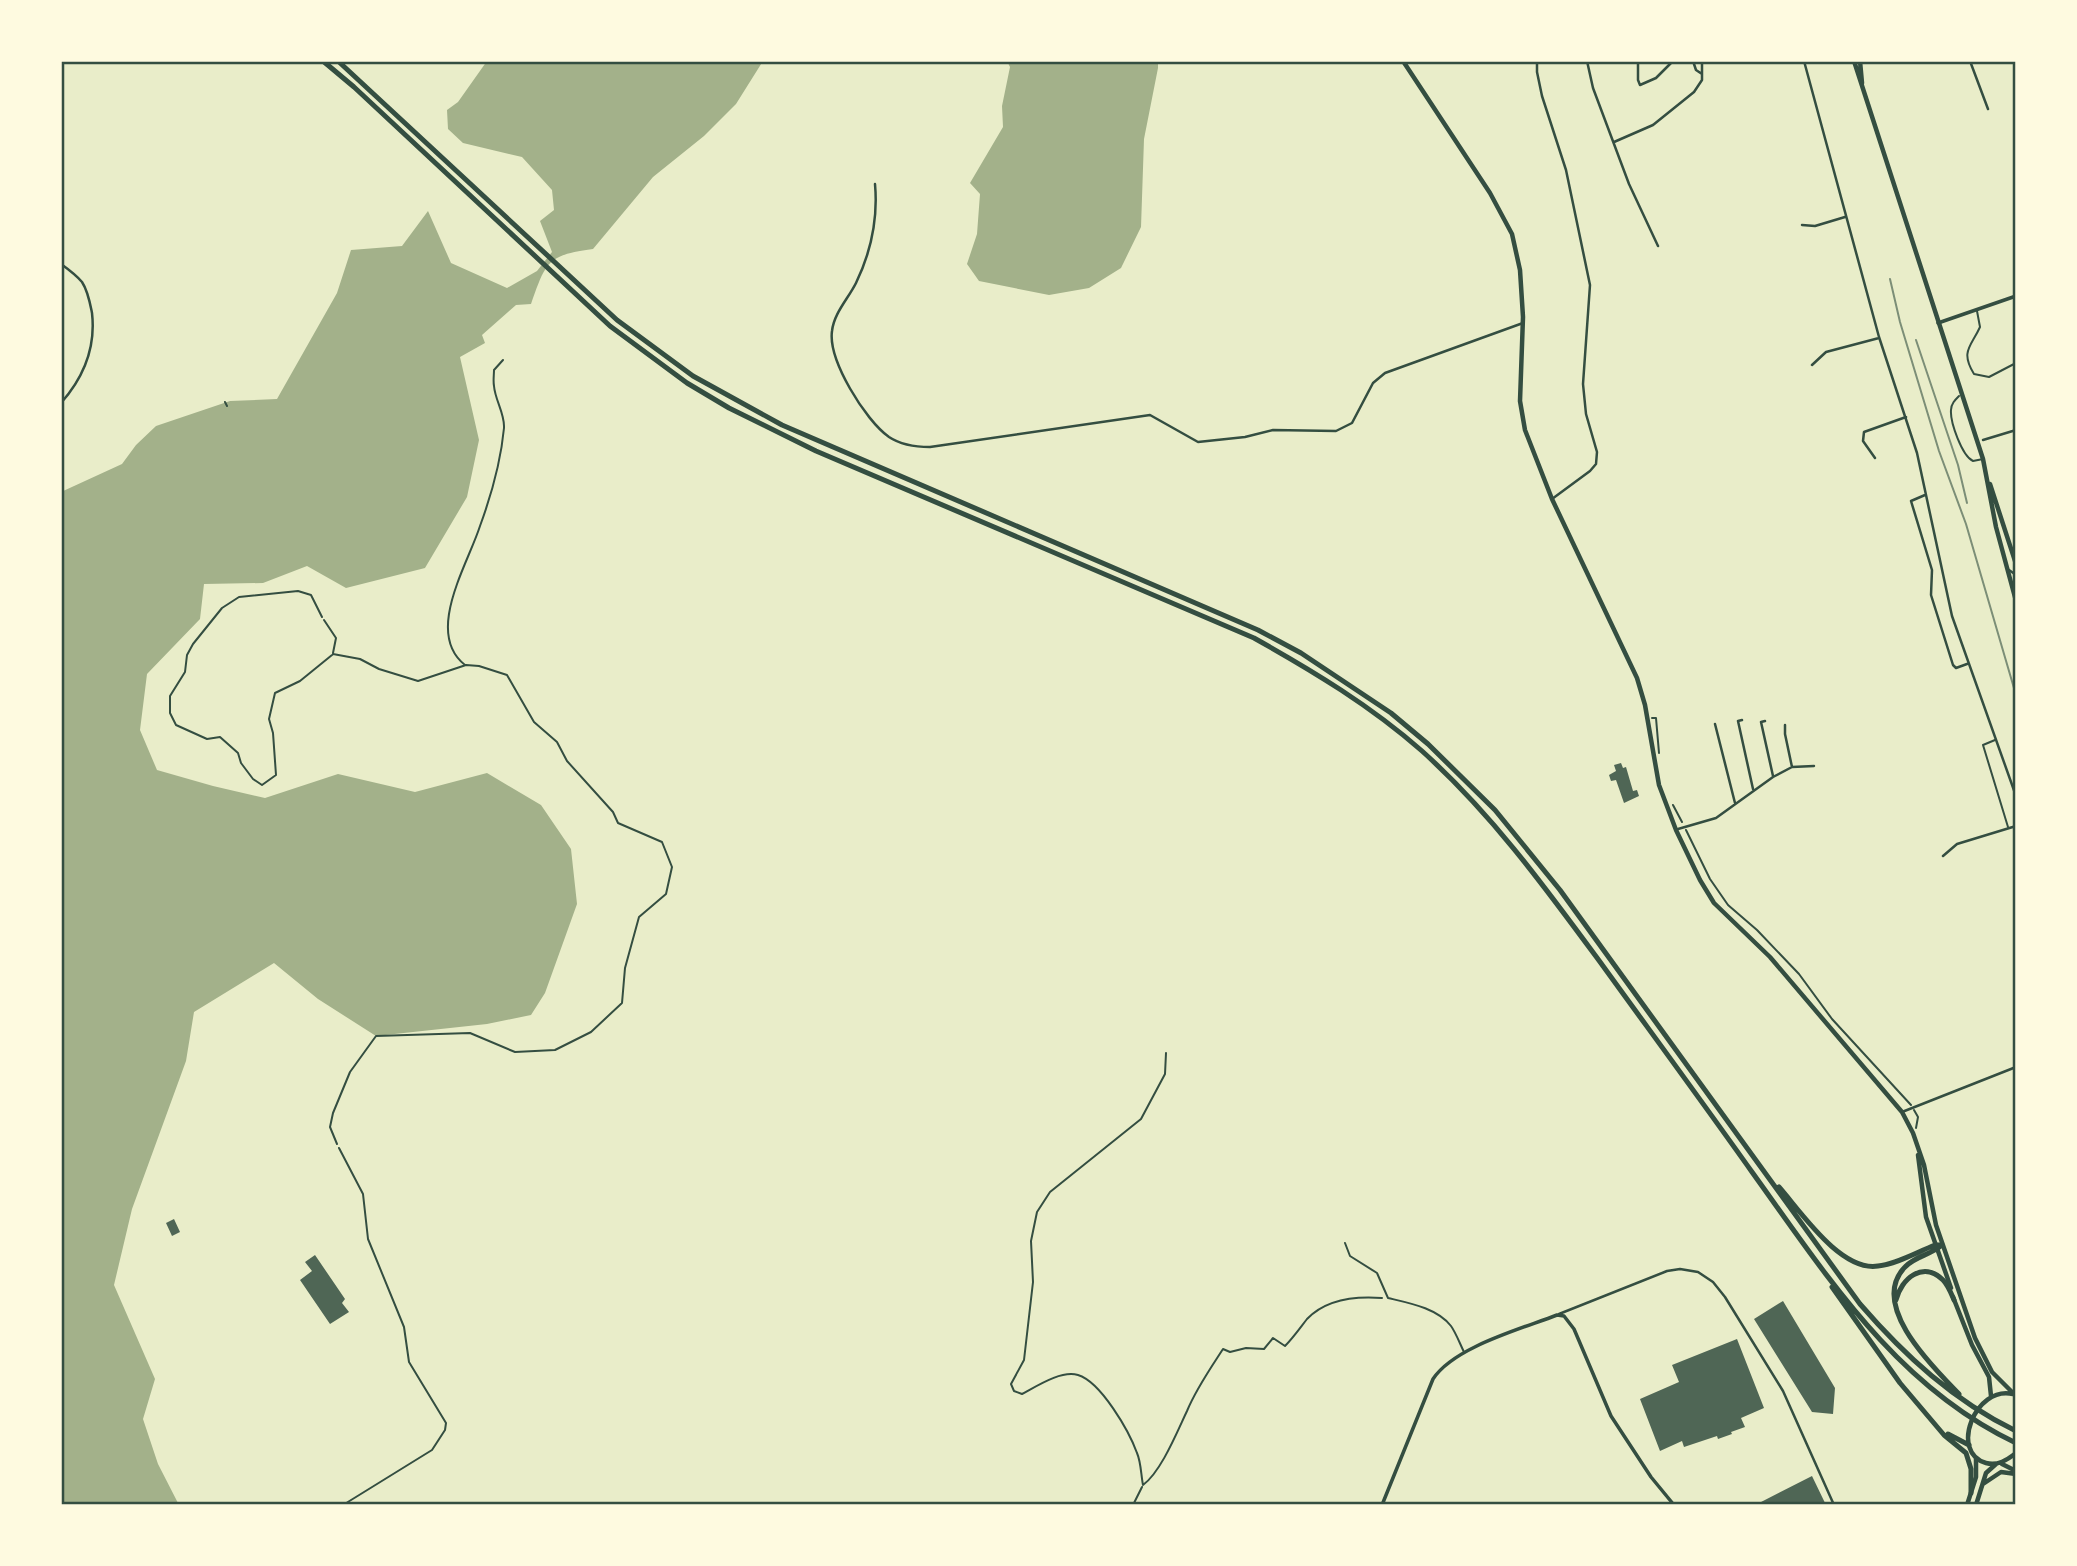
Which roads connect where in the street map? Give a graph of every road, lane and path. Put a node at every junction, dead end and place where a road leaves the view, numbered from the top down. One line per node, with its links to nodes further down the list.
1 (323, 61): 77 (highway)
2 (338, 61): 74 (highway)
3 (1403, 61): 23 (main road)
4 (1537, 61): 40 (street)
5 (1587, 61): 15 (street)
6 (1638, 61): 7 (street)
7 (1673, 61)
8 (1693, 61): 13 (street)
9 (1970, 61): 14 (street)
10 (1702, 62): 13 (street)
11 (1804, 62): 17 (street)
12 (1858, 62): 24 (main road)
13 (1702, 74): 15 (street)
14 (1988, 109)
15 (1614, 142): 19 (street)
16 (875, 184): 23 (street)
17 (1845, 218): 18 (street); 25 (street)
18 (1802, 225)
19 (1658, 246)
20 (61, 264): 30 (street)
21 (2016, 296): 22 (street)
22 (1977, 310): 24 (street); 27 (lane)
23 (1523, 323): 40 (main road)
24 (1938, 323): 29 (main road)
25 (1879, 337): 28 (street); 33 (street)
26 (503, 360): 48 (path)
27 (2014, 364)
28 (1812, 365)
29 (1962, 393): 37 (main road); 37 (lane)
30 (61, 402)
31 (225, 402): 32 (path)
32 (227, 406)
33 (1906, 417): 36 (street); 39 (street)
34 (2016, 430): 35 (street)
35 (1983, 440)
36 (1875, 458)
37 (1983, 459): 38 (main road)
38 (1984, 466): 41 (main road); 42 (main road)
39 (1926, 495): 47 (street); 47 (street)
40 (1552, 499): 49 (main road)
41 (2016, 564)
42 (2007, 568): 43 (street); 44 (main road)
43 (2016, 576): 44 (street)
44 (2012, 588): 45 (main road)
45 (2016, 601)
46 (333, 654): 46 (path); 48 (path)
47 (1968, 664): 54 (street)
48 (466, 665): 73 (path)
49 (1647, 718): 55 (path); 66 (main road)
50 (1742, 720): 59 (street)
51 (1765, 721): 58 (street)
52 (1716, 724): 62 (street)
53 (1785, 724): 57 (street)
54 (1996, 740): 60 (street); 65 (lane)
55 (1660, 762)
56 (1814, 766): 57 (street)
57 (1792, 767): 58 (street)
58 (1773, 776): 59 (street)
59 (1753, 790): 62 (street)
60 (2016, 796)
61 (1670, 800): 63 (path)
62 (1736, 804): 63 (street)
63 (1684, 826): 66 (street); 70 (path)
64 (2016, 826): 65 (street)
65 (2008, 828): 67 (street)
66 (1676, 830): 71 (main road)
67 (1943, 856)
68 (1166, 1053): 95 (path)
69 (2016, 1067): 70 (street)
70 (1913, 1107): 71 (street); 72 (path)
71 (1902, 1112): 76 (main road)
72 (1918, 1137)
73 (339, 1148): 97 (lane)
74 (1758, 1164): 76 (highway); 85 (highway)
75 (1345, 1243): 78 (lane)
76 (1938, 1247): 79 (main road); 80 (highway); 83 (main road)
77 (1818, 1264): 86 (highway); 88 (highway)
78 (1388, 1298): 82 (lane); 95 (path)
79 (1954, 1300): 80 (highway); 84 (main road)
80 (1895, 1303): 85 (highway)
81 (1557, 1315): 82 (street); 100 (street); 101 (street)
82 (1464, 1352): 99 (street)
83 (2015, 1395): 84 (main road)
84 (1991, 1396): 89 (main road)
85 (1969, 1404): 87 (highway)
86 (1935, 1424): 89 (highway); 96 (highway)
87 (2016, 1431)
88 (2016, 1443)
89 (1969, 1445): 91 (main road)
90 (2016, 1452): 92 (main road)
91 (1976, 1457): 92 (main road); 96 (main road)
92 (1999, 1464): 93 (main road); 94 (main road)
93 (2016, 1473): 94 (main road)
94 (1983, 1484): 103 (main road)
95 (1143, 1485): 98 (path)
96 (1971, 1493): 102 (main road)
97 (343, 1505)
98 (1133, 1505)
99 (1382, 1505)
100 (1674, 1505)
101 (1834, 1505)
102 (1968, 1505)
103 (1976, 1505)

